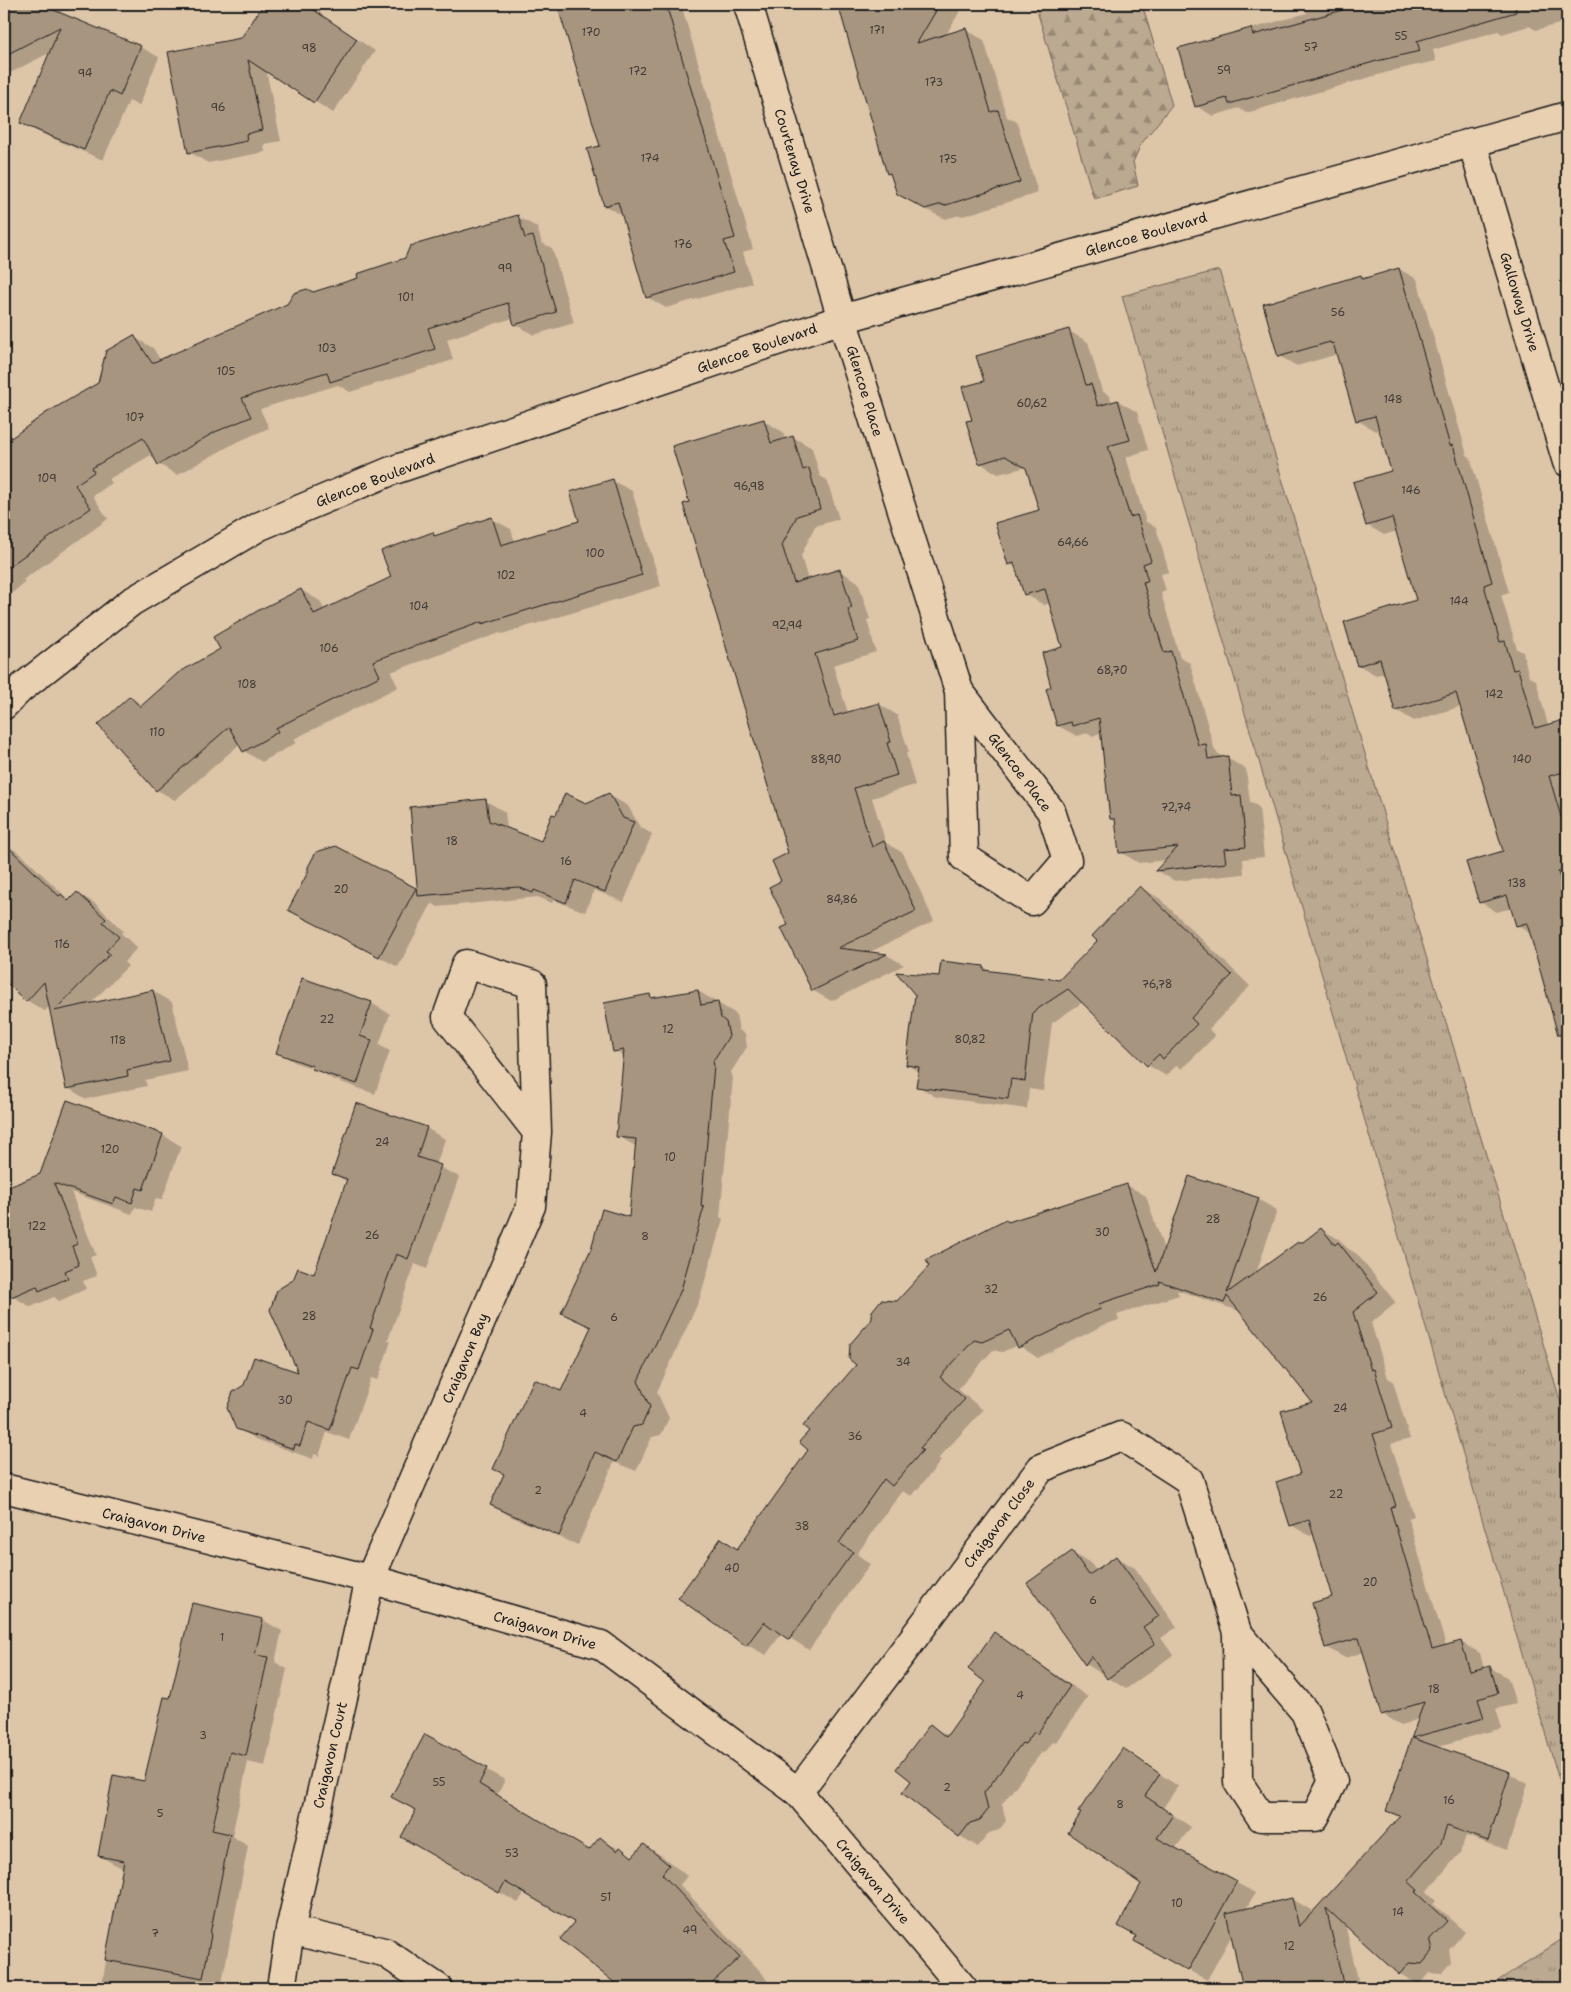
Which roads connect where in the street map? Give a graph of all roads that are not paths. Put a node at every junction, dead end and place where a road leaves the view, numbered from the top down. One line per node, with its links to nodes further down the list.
1 (748, 4): 4 (street, Courtenay Drive)
2 (1567, 116): 3 (street, Glencoe Boulevard)
3 (1472, 142): 4 (street, Glencoe Boulevard); 5 (street, Galloway Drive)
4 (842, 319): 6 (street, Glencoe Place); 7 (street, Glencoe Boulevard)
5 (1567, 462)
6 (959, 691): 6 (street, Glencoe Place)
7 (4, 705)
8 (537, 1132): 8 (street, Craigavon Bay); 10 (street, Craigavon Bay)
9 (4, 1488): 10 (street, Craigavon Drive)
10 (370, 1579): 12 (street, Craigavon Drive); 13 (street, Craigavon Court)
11 (1237, 1632): 11 (street, Craigavon Close); 12 (street, Craigavon Close)
12 (798, 1792): 16 (street, Craigavon Drive)
13 (290, 1930): 14 (street, Craigavon Court); 15 (street)
14 (281, 1988)
15 (438, 1988)
16 (963, 1988)

